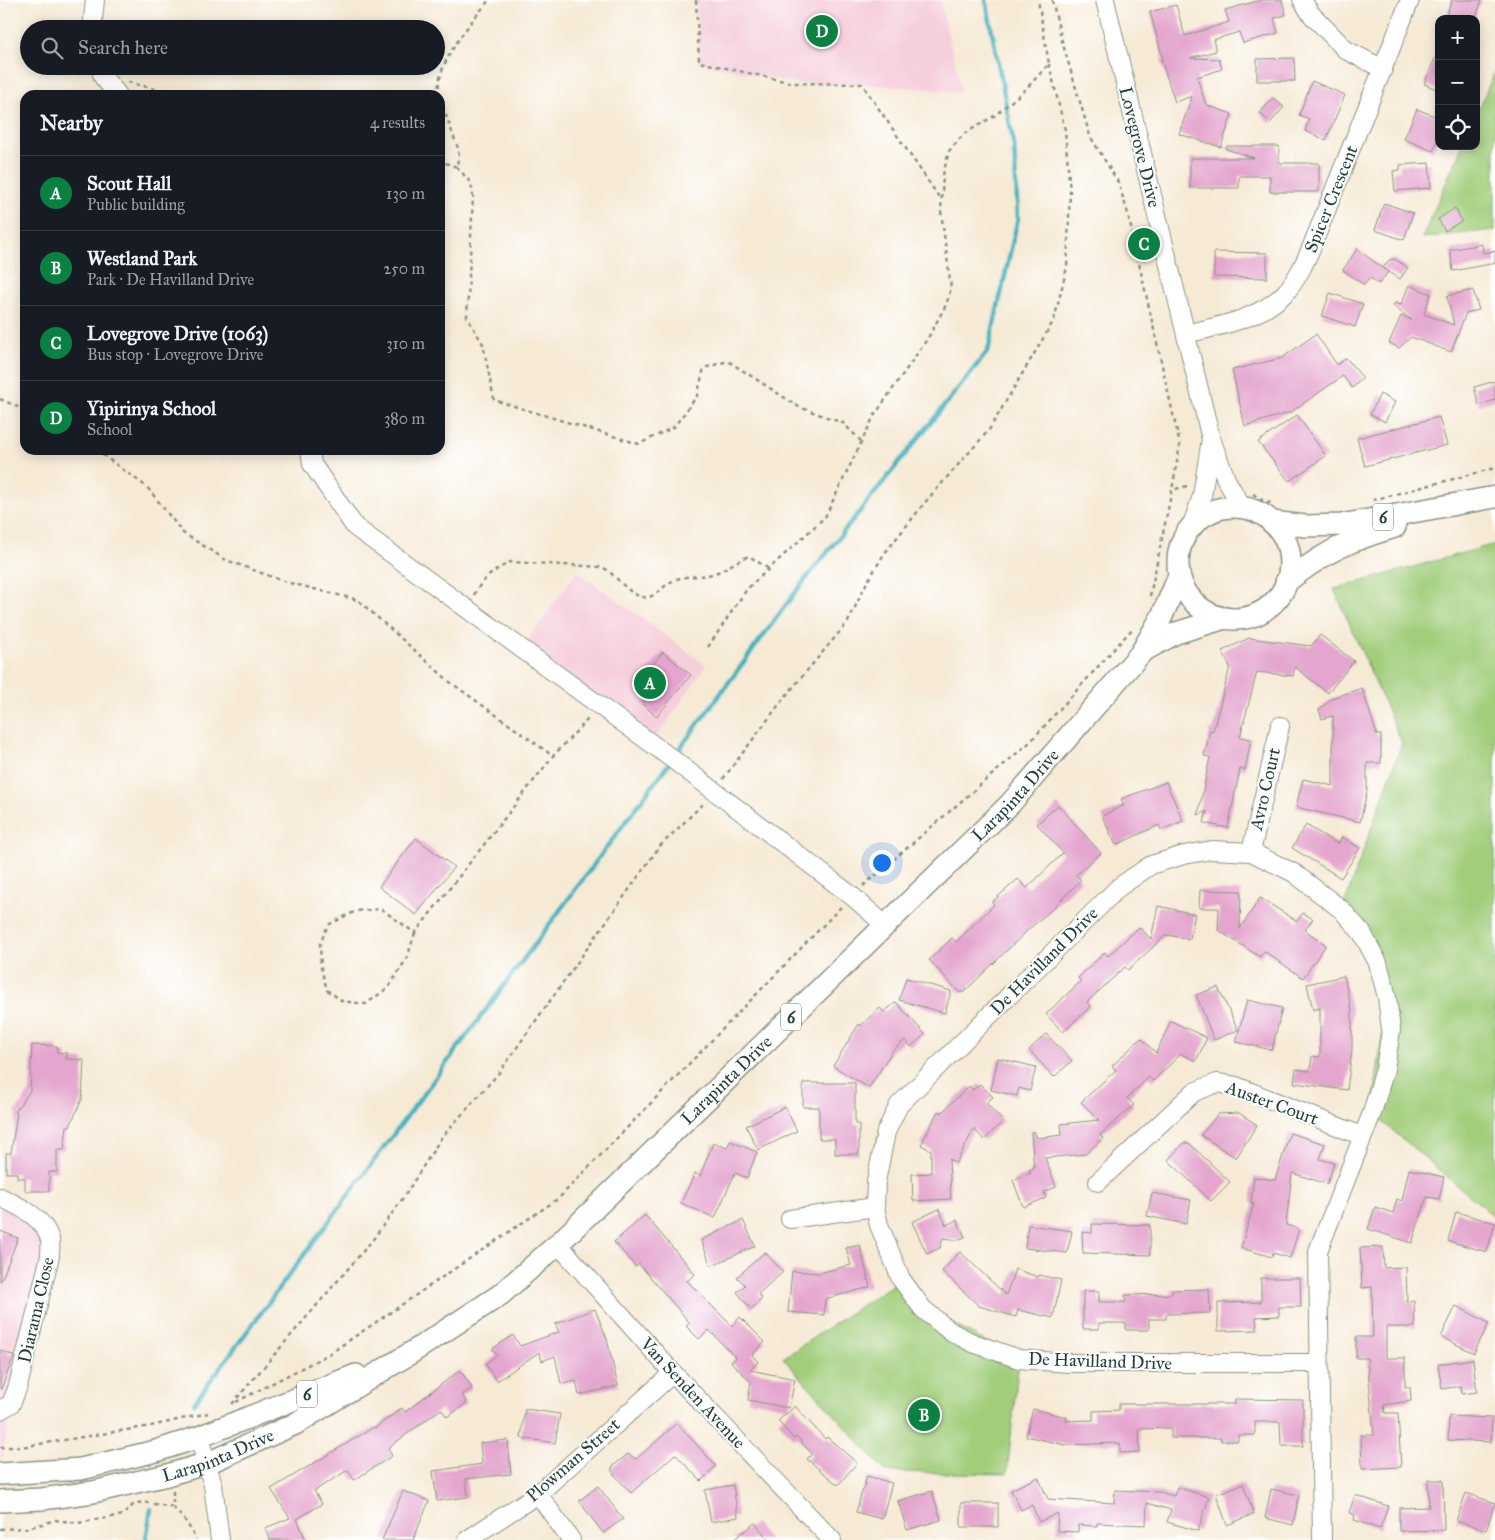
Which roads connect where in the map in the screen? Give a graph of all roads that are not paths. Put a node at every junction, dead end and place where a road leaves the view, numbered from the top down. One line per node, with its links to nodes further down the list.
1 (95, 0): 5 (street)
2 (1105, 0): 9 (street, Lovegrove Drive)
3 (1302, 0): 6 (street)
4 (1410, 0): 6 (street, Spicer Crescent)
5 (93, 20)
6 (1383, 69): 9 (street, Spicer Crescent)
7 (103, 75): 8 (street)
8 (114, 90)
9 (1186, 334): 10 (street, Lovegrove Drive)
10 (1211, 439): 14 (street, Lovegrove Drive); 16 (street, Lovegrove Drive)
11 (311, 455): 23 (street)
12 (1495, 498): 15 (main road, 6)
13 (1495, 503): 18 (main road, 6)
14 (1242, 508): 15 (main road, 6); 16 (main road, 6)
15 (1270, 509): 18 (main road, 6)
16 (1192, 525): 17 (main road, 6)
17 (1179, 576): 19 (main road, 6); 20 (main road, Larapinta Drive / 6)
18 (1286, 582): 19 (main road, 6)
19 (1225, 618): 20 (main road, Larapinta Drive / 6)
20 (1141, 652): 23 (main road, Larapinta Drive / 6)
21 (1280, 726): 22 (street, Avro Court)
22 (1251, 852): 24 (street, De Havilland Drive); 27 (street, De Havilland Drive)
23 (885, 925): 29 (main road, Larapinta Drive / 6)
24 (1362, 1136): 25 (street, Auster Court); 31 (street, De Havilland Drive)
25 (1098, 1182)
26 (0, 1197): 33 (street, Diarama Close)
27 (875, 1206): 28 (street); 31 (street, De Havilland Drive)
28 (790, 1219)
29 (558, 1244): 30 (main road, Larapinta Drive / 6); 32 (street, Van Senden Avenue)
30 (414, 1351): 34 (main road, Larapinta Drive / 6); 35 (main road, Larapinta Drive / 6)
31 (1318, 1364): 43 (street, De Havilland Drive)
32 (673, 1373): 37 (street, Plowman Street); 42 (street, Van Senden Avenue)
33 (0, 1410)
34 (199, 1437): 35 (street); 36 (main road, Larapinta Drive / 6)
35 (208, 1463): 38 (main road, Larapinta Drive / 6); 39 (street)
36 (0, 1474)
37 (538, 1494): 40 (street, Plowman Street); 41 (street)
38 (0, 1501)
39 (220, 1540)
40 (467, 1540)
41 (571, 1540)
42 (832, 1540)
43 (1322, 1540)

